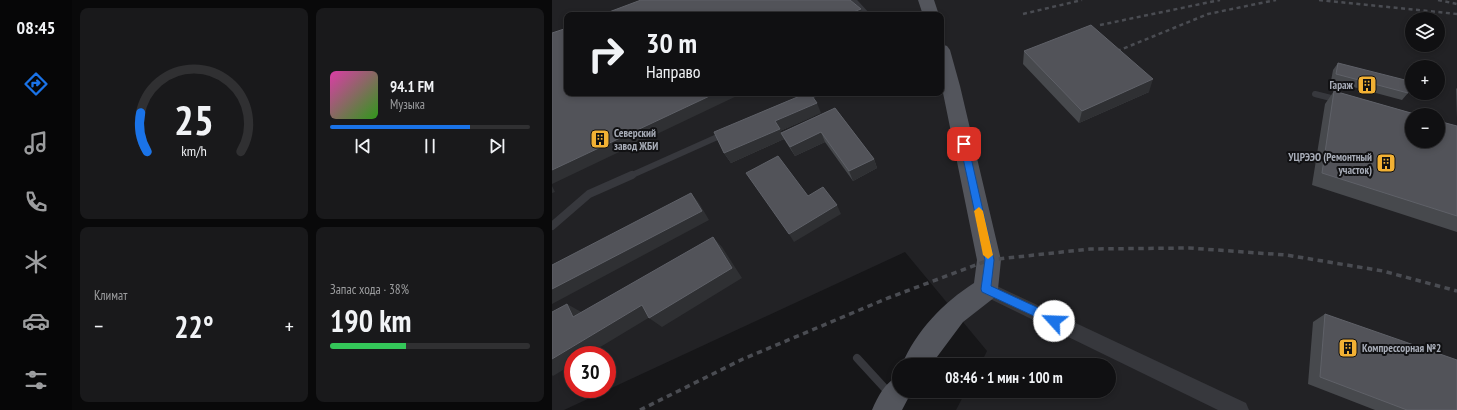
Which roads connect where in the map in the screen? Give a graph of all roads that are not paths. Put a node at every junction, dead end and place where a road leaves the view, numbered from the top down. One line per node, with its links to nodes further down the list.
1 (853, 0): 3 (lane)
2 (926, 0): 4 (main road)
3 (864, 12)
4 (930, 12)
5 (944, 60): 12 (main road)
6 (1315, 94): 9 (lane)
7 (810, 96): 8 (lane)
8 (796, 102)
9 (1345, 102)
10 (732, 131): 11 (lane)
11 (552, 226)
12 (986, 289): 14 (main road); 16 (street)
13 (857, 358): 15 (lane)
14 (920, 358)
15 (893, 399)
16 (1239, 410)

